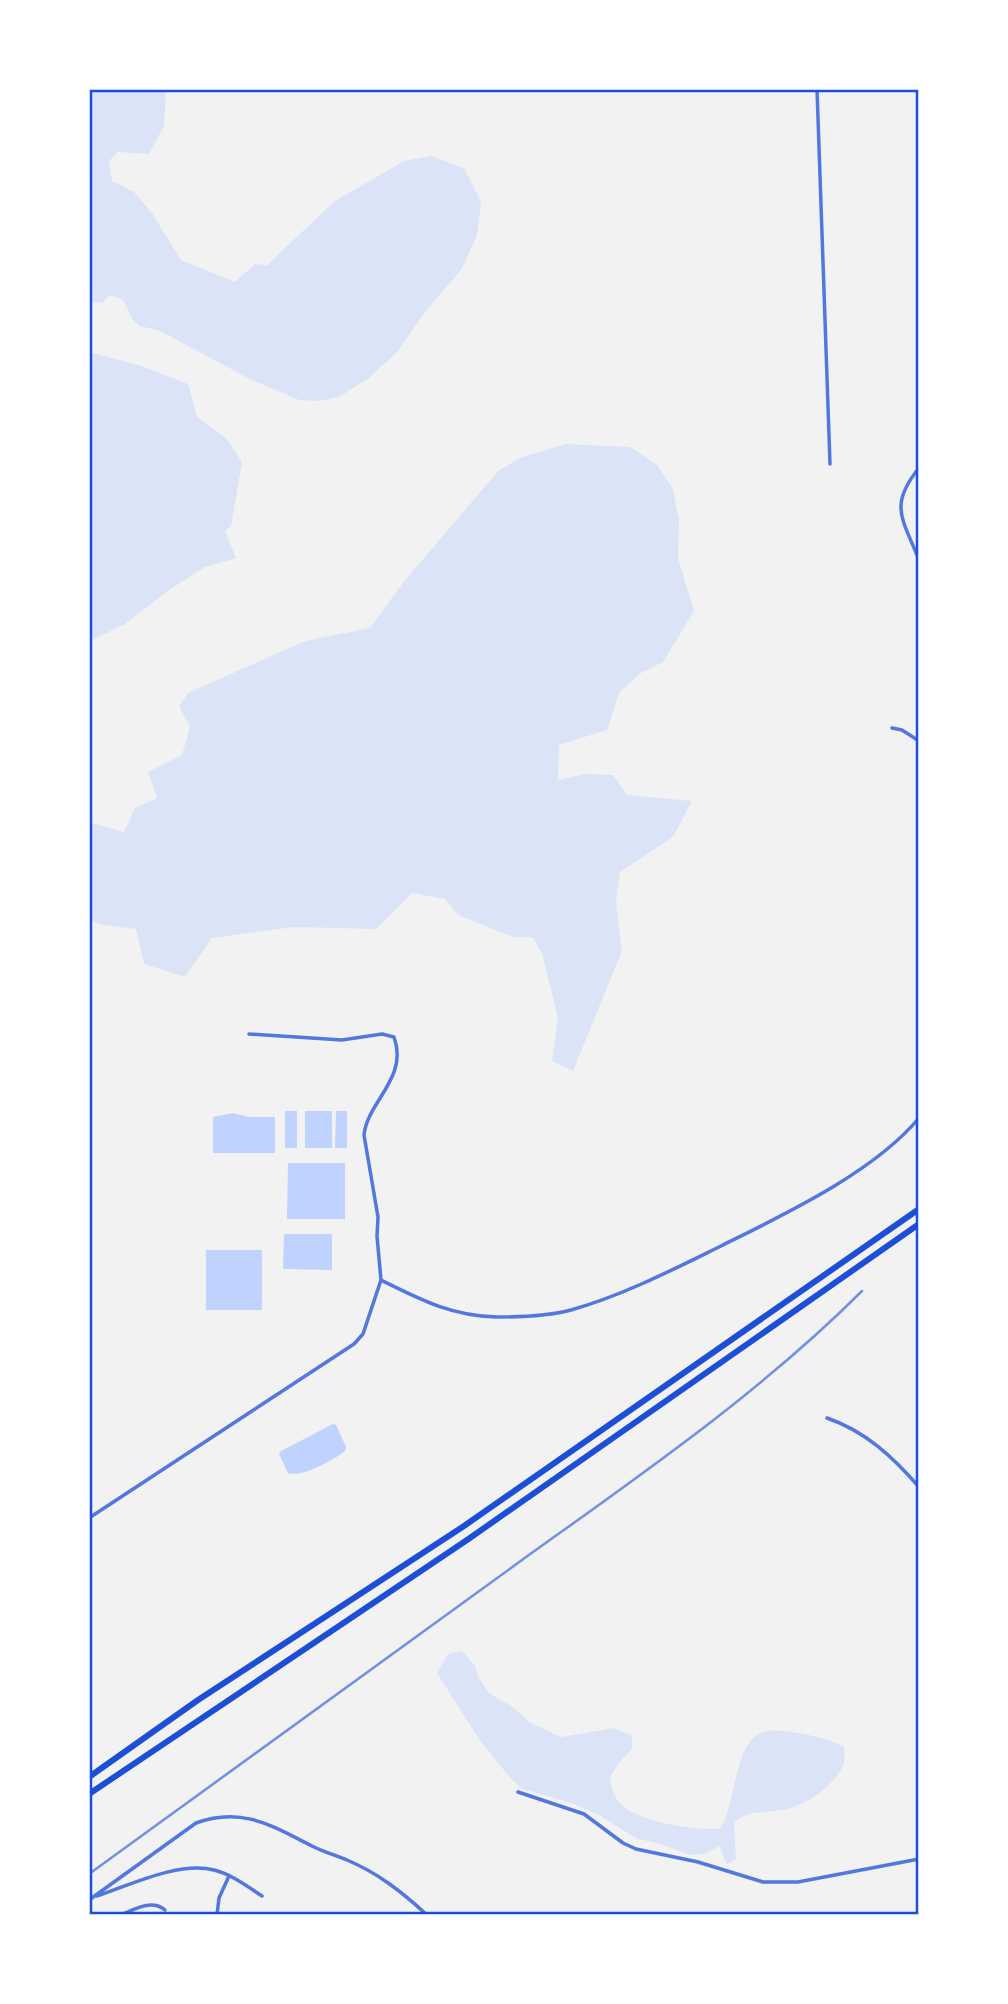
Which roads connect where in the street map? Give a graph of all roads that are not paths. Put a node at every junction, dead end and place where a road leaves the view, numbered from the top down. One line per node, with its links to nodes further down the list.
1 (817, 89): 2 (street)
2 (830, 464)
3 (919, 468): 4 (street)
4 (919, 560)
5 (892, 728): 6 (street)
6 (919, 741)
7 (249, 1034): 11 (street)
8 (919, 1118): 11 (street)
9 (919, 1209): 15 (highway)
10 (919, 1224): 17 (highway)
11 (382, 1280): 14 (street)
12 (827, 1418): 13 (street)
13 (919, 1487)
14 (89, 1518)
15 (89, 1777)
16 (518, 1792): 18 (street)
17 (89, 1794)
18 (919, 1859)
19 (229, 1876): 20 (street); 21 (street); 25 (street)
20 (262, 1896)
21 (91, 1899): 22 (street)
22 (419, 1908): 26 (street); 27 (street)
23 (165, 1910): 24 (street)
24 (121, 1915)
25 (217, 1915)
26 (421, 1915)
27 (427, 1915)

